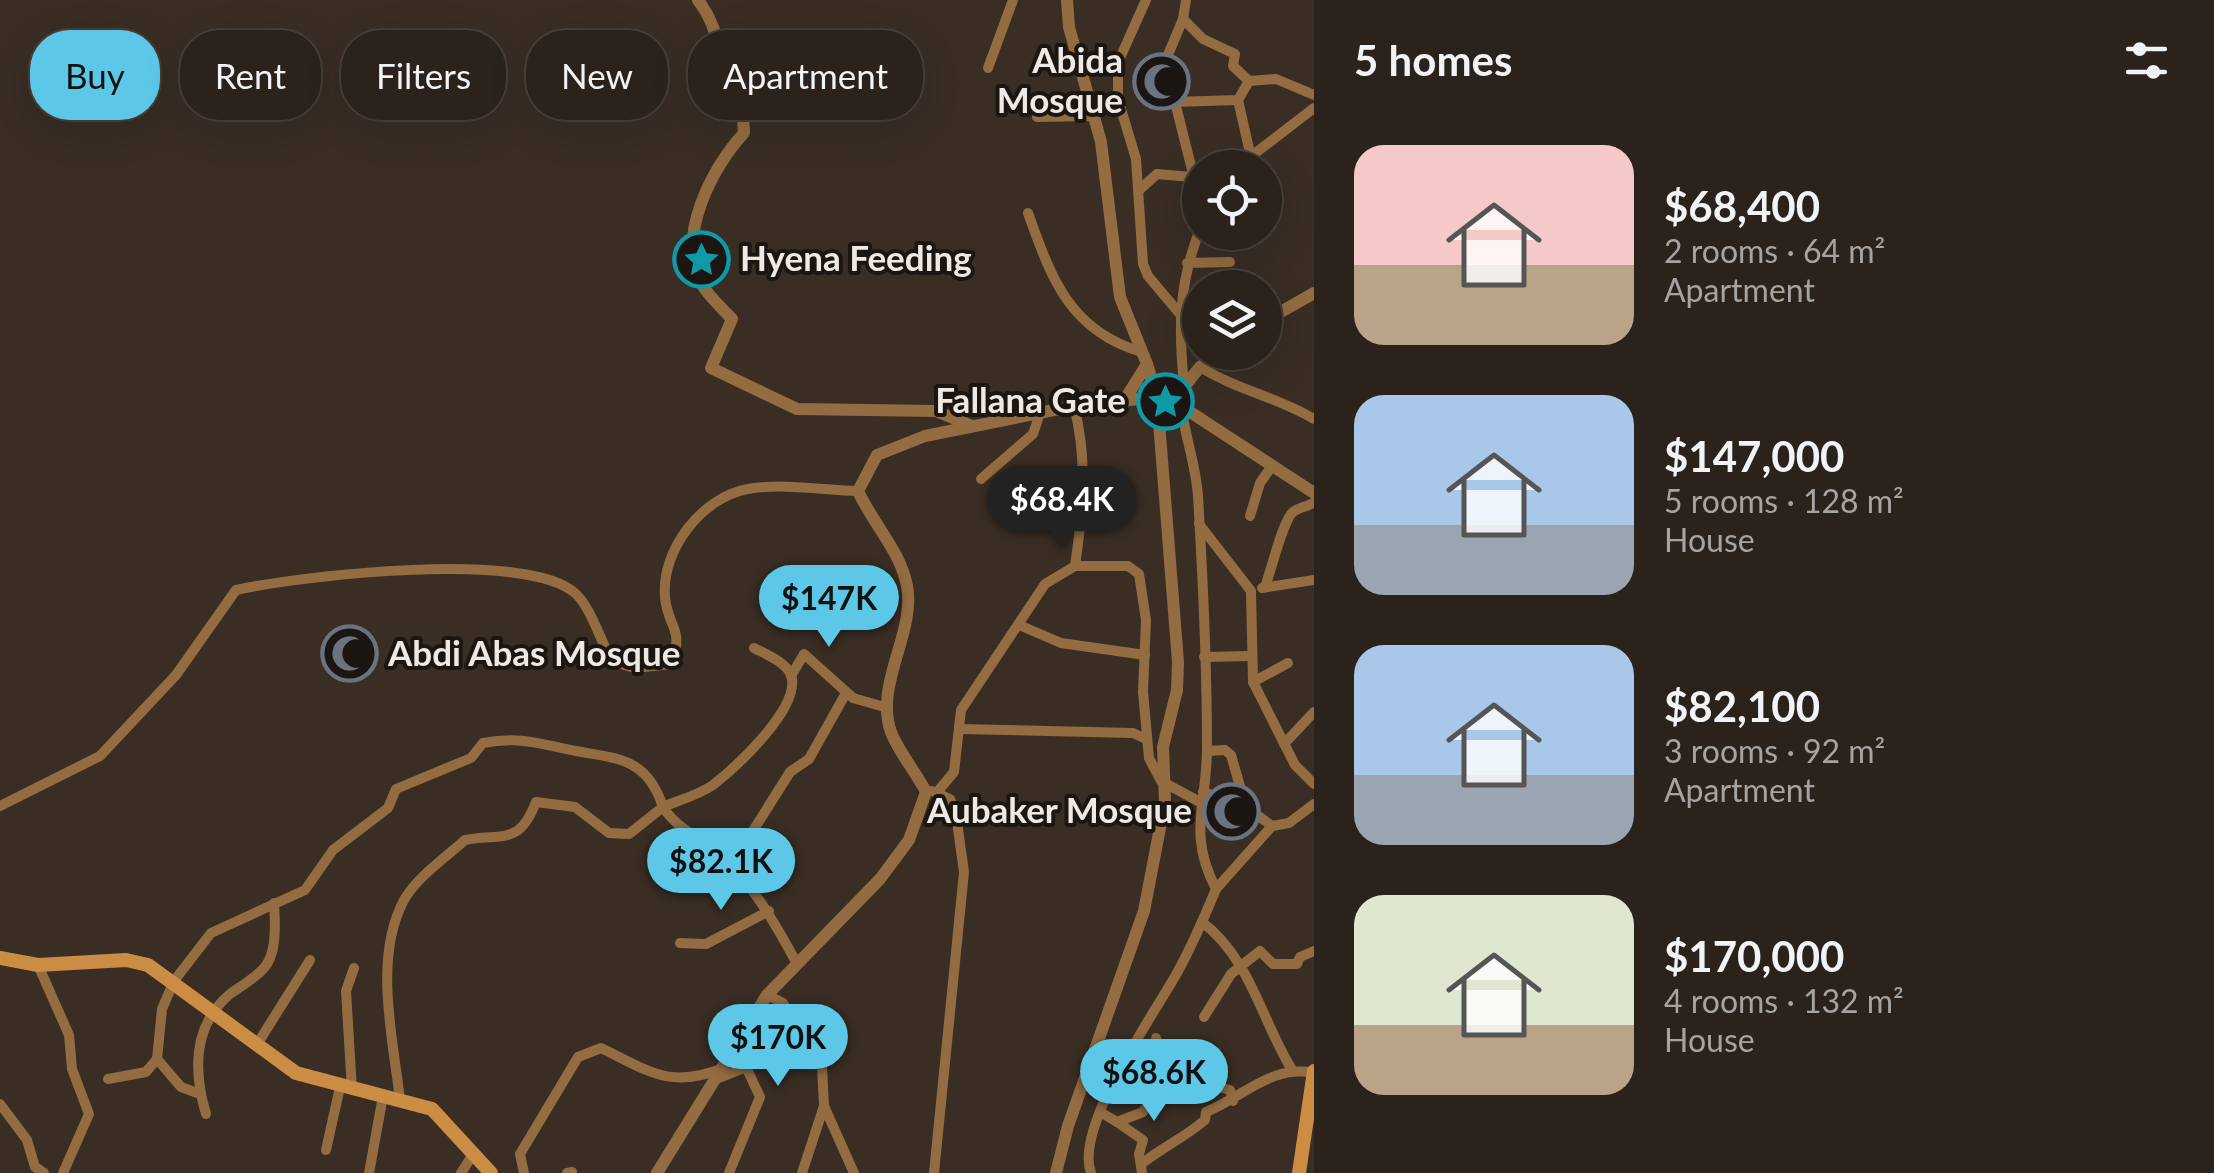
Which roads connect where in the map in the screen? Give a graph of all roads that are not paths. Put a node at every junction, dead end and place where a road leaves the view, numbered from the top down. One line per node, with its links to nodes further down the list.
1 (698, 0): 37 (street)
2 (1013, 0): 7 (street)
3 (1067, 0): 13 (street)
4 (1146, 0): 19 (street)
5 (1186, 0): 6 (street)
6 (1183, 20): 8 (street); 11 (street)
7 (988, 68)
8 (1250, 82): 9 (street); 10 (street)
9 (1314, 96)
10 (1238, 100): 11 (street); 16 (street)
11 (1172, 102): 15 (street)
12 (1314, 108): 17 (street)
13 (1094, 116): 14 (street); 27 (street)
14 (1037, 117)
15 (1184, 150)
16 (1249, 150)
17 (1254, 150)
18 (1182, 176): 19 (street)
19 (1137, 192): 26 (street)
20 (1028, 212): 27 (street)
21 (1192, 250): 23 (street)
22 (1230, 262): 23 (street)
23 (1187, 263): 26 (street)
24 (1314, 294): 25 (street)
25 (1282, 312)
26 (1180, 314): 30 (street)
27 (1144, 358): 31 (street); 32 (street)
28 (1198, 370): 30 (street)
29 (1203, 370): 36 (street)
30 (1184, 384): 33 (street)
31 (1157, 397): 32 (street); 33 (street); 64 (street)
32 (1124, 402): 34 (street)
33 (1176, 404): 38 (street); 44 (street)
34 (1074, 406): 35 (street); 45 (street)
35 (1040, 413): 37 (street); 39 (street)
36 (1314, 420)
37 (974, 427): 40 (street)
38 (1272, 466): 41 (street); 43 (street)
39 (980, 478)
40 (858, 490): 58 (street); 69 (street)
41 (1314, 493)
42 (1314, 502): 47 (street)
43 (1250, 516)
44 (1198, 524): 48 (street); 53 (street)
45 (1076, 566): 49 (street); 51 (street)
46 (1314, 580): 47 (street)
47 (1265, 587): 48 (street)
48 (1251, 591): 52 (street)
49 (1018, 625): 51 (street); 60 (street)
50 (754, 648): 55 (street)
51 (1144, 655): 61 (street)
52 (1250, 656): 53 (street); 56 (street)
53 (1204, 658): 63 (street)
54 (1288, 664): 56 (street)
55 (791, 676): 57 (street); 70 (street)
56 (1253, 682): 62 (street)
57 (846, 693): 58 (street); 73 (street)
58 (888, 708): 66 (street)
59 (1314, 712): 62 (street)
60 (959, 729): 61 (street); 66 (street)
61 (1146, 739): 64 (street)
62 (1284, 744): 65 (street)
63 (1207, 751): 67 (street); 71 (street)
64 (1161, 781): 67 (street); 125 (street)
65 (1314, 784)
66 (932, 792): 82 (street); 124 (street)
67 (1201, 797): 71 (street); 74 (street)
68 (1314, 804): 72 (street)
69 (0, 806)
70 (663, 807): 73 (street); 75 (street); 103 (street)
71 (1246, 807): 72 (street)
72 (1272, 826): 74 (street)
73 (725, 860): 76 (street)
74 (1216, 889): 77 (street)
75 (274, 903): 86 (street); 88 (street)
76 (768, 911): 78 (street); 82 (street)
77 (1202, 922): 85 (street); 92 (street)
78 (680, 943)
79 (1314, 952): 85 (street)
80 (0, 958): 83 (main road)
81 (310, 960): 91 (street)
82 (796, 962): 87 (street)
83 (38, 966): 86 (main road); 115 (street)
84 (354, 968): 100 (street)
85 (1240, 968): 89 (street); 95 (street)
86 (174, 981): 88 (main road); 93 (street)
87 (767, 996): 94 (street); 106 (street)
88 (212, 1009): 91 (main road); 101 (street)
89 (1204, 1017)
90 (1156, 1038): 99 (street)
91 (256, 1046): 100 (main road)
92 (1134, 1048): 99 (street); 107 (street)
93 (157, 1059): 97 (street); 101 (street)
94 (726, 1067): 98 (street); 119 (street)
95 (1291, 1068): 96 (street); 104 (street)
96 (1314, 1072): 110 (main road)
97 (108, 1079)
98 (716, 1080): 120 (street); 121 (street)
99 (1158, 1086): 104 (street); 109 (street)
100 (346, 1088): 102 (main road); 111 (street)
101 (200, 1094): 108 (street)
102 (383, 1096): 103 (main road); 116 (street)
103 (400, 1100): 112 (main road)
104 (1233, 1101): 113 (street)
105 (0, 1104): 114 (street)
106 (824, 1106): 122 (street); 123 (street)
107 (1102, 1113): 109 (street); 126 (street)
108 (206, 1114)
109 (1118, 1122): 113 (street)
110 (1309, 1137): 127 (main road)
111 (326, 1150)
112 (472, 1156): 117 (street); 118 (main road)
113 (1143, 1167)
114 (44, 1173)
115 (63, 1173)
116 (369, 1173)
117 (461, 1173)
118 (491, 1173)
119 (524, 1173)
120 (657, 1173)
121 (729, 1173)
122 (802, 1173)
123 (854, 1173)
124 (934, 1173)
125 (1056, 1173)
126 (1091, 1173)
127 (1299, 1173)

